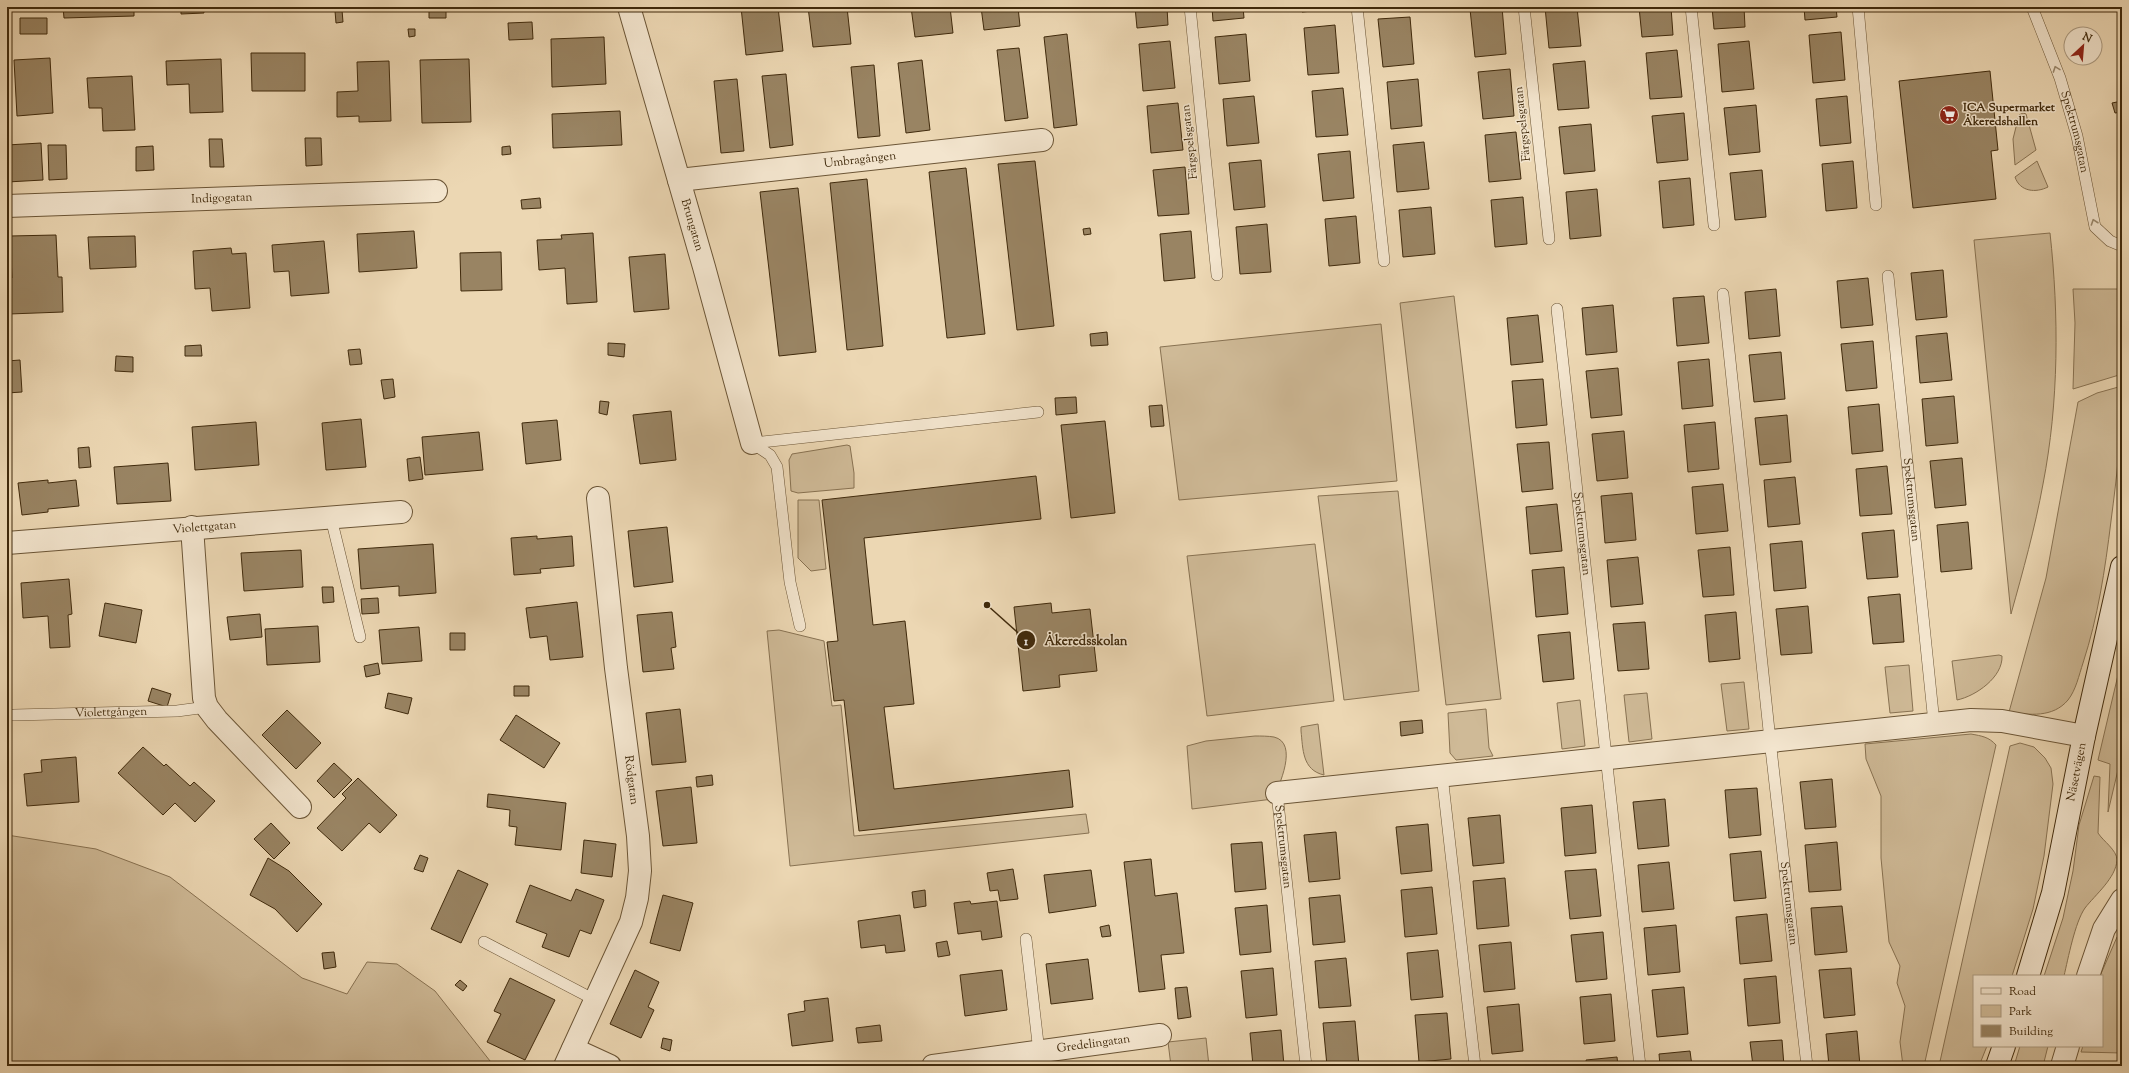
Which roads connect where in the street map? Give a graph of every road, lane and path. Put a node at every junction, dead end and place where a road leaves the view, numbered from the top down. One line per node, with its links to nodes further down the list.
1 (629, 7): 9 (street, Brungatan)
2 (1190, 7): 17 (lane, Färgspelsgatan)
3 (1356, 7): 16 (lane)
4 (1524, 7): 14 (lane, Färgspelsgatan)
5 (1691, 7): 13 (lane)
6 (1858, 7): 11 (lane)
7 (2032, 7): 15 (lane, Spektrumsgatan, one-way to 7)
8 (1042, 140): 9 (street, Umbragången)
9 (679, 180): 22 (street, Brungatan)
10 (436, 191): 12 (street, Indigogatan)
11 (1876, 205)
12 (7, 206)
13 (1714, 225)
14 (1549, 239)
15 (2122, 246)
16 (1384, 261)
17 (1216, 275)
18 (1888, 276): 33 (lane, Spektrumsgatan)
19 (1722, 294): 35 (lane, Spektrumsgatan)
20 (1557, 309): 36 (lane, Spektrumsgatan)
21 (1038, 412): 22 (lane)
22 (752, 443): 29 (lane)
23 (598, 498): 45 (street, Rödgatan)
24 (401, 512): 25 (street, Violettgatan)
25 (331, 518): 26 (street, Violettgatan); 30 (lane)
26 (192, 527): 27 (street, Violettgatan); 31 (street)
27 (7, 542)
28 (2122, 567): 34 (street, Näsetvägen)
29 (800, 626)
30 (360, 637)
31 (207, 707): 32 (lane, Violettgången); 39 (street)
32 (14, 715)
33 (1934, 723): 34 (street, Spektrumsgatan); 35 (street, Spektrumsgatan)
34 (2084, 736): 43 (street, Näsetvägen)
35 (1770, 740): 36 (street, Spektrumsgatan); 56 (lane, Spektrumsgatan)
36 (1606, 758): 37 (street, Spektrumsgatan); 55 (lane, Spektrumsgatan)
37 (1442, 775): 38 (street, Spektrumsgatan); 54 (lane)
38 (1276, 793): 53 (lane, Spektrumsgatan)
39 (300, 807)
40 (2122, 900): 44 (street)
41 (1026, 939): 49 (lane)
42 (484, 942): 45 (lane)
43 (2028, 975)
44 (2088, 975)
45 (595, 1000): 50 (street, Rödgatan)
46 (1160, 1035): 49 (street, Gredelingatan)
47 (2004, 1047): 57 (street)
48 (2068, 1047): 58 (street)
49 (1039, 1052): 52 (street, Gredelingatan)
50 (569, 1058): 51 (street, Rödgatan)
51 (610, 1066)
52 (933, 1066)
53 (1306, 1066)
54 (1475, 1066)
55 (1640, 1066)
56 (1808, 1066)
57 (1997, 1066)
58 (2062, 1066)

